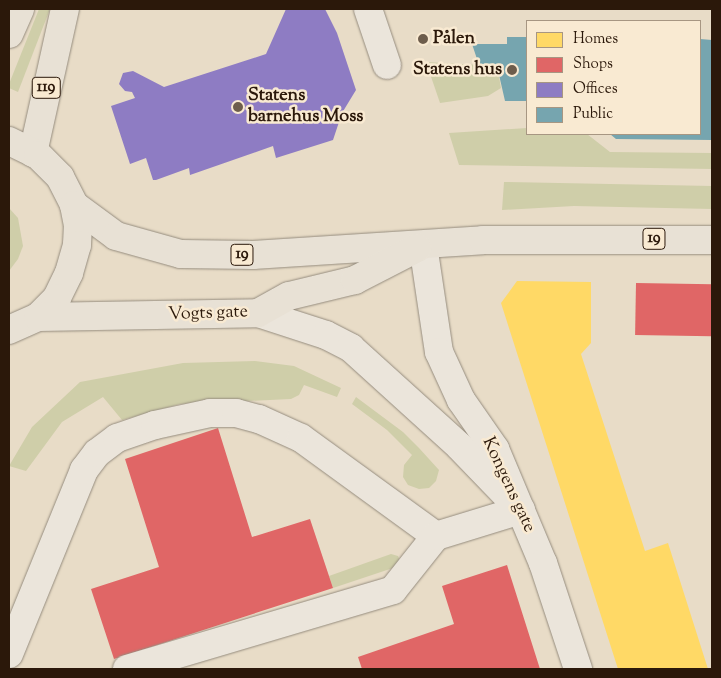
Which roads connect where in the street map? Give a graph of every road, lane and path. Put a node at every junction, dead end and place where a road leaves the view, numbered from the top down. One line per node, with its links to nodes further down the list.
1 (20, 9): 4 (main road)
2 (65, 9): 6 (main road, 119)
3 (368, 9): 5 (street)
4 (9, 34)
5 (387, 65)
6 (21, 147): 7 (main road, 19)
7 (74, 205): 9 (main road, Vogts gate / 19); 11 (main road, 19)
8 (712, 240): 9 (main road, Vogts gate / 19)
9 (423, 245): 10 (main road, Vogts gate / 19); 13 (street, Kongens gate)
10 (258, 312): 11 (main road, Vogts gate / 19); 13 (street)
11 (38, 317): 12 (main road, 19)
12 (10, 331)
13 (521, 510): 14 (street); 17 (street, Kongens gate)
14 (436, 536): 15 (street); 16 (street)
15 (9, 654)
16 (127, 669)
17 (578, 669)

